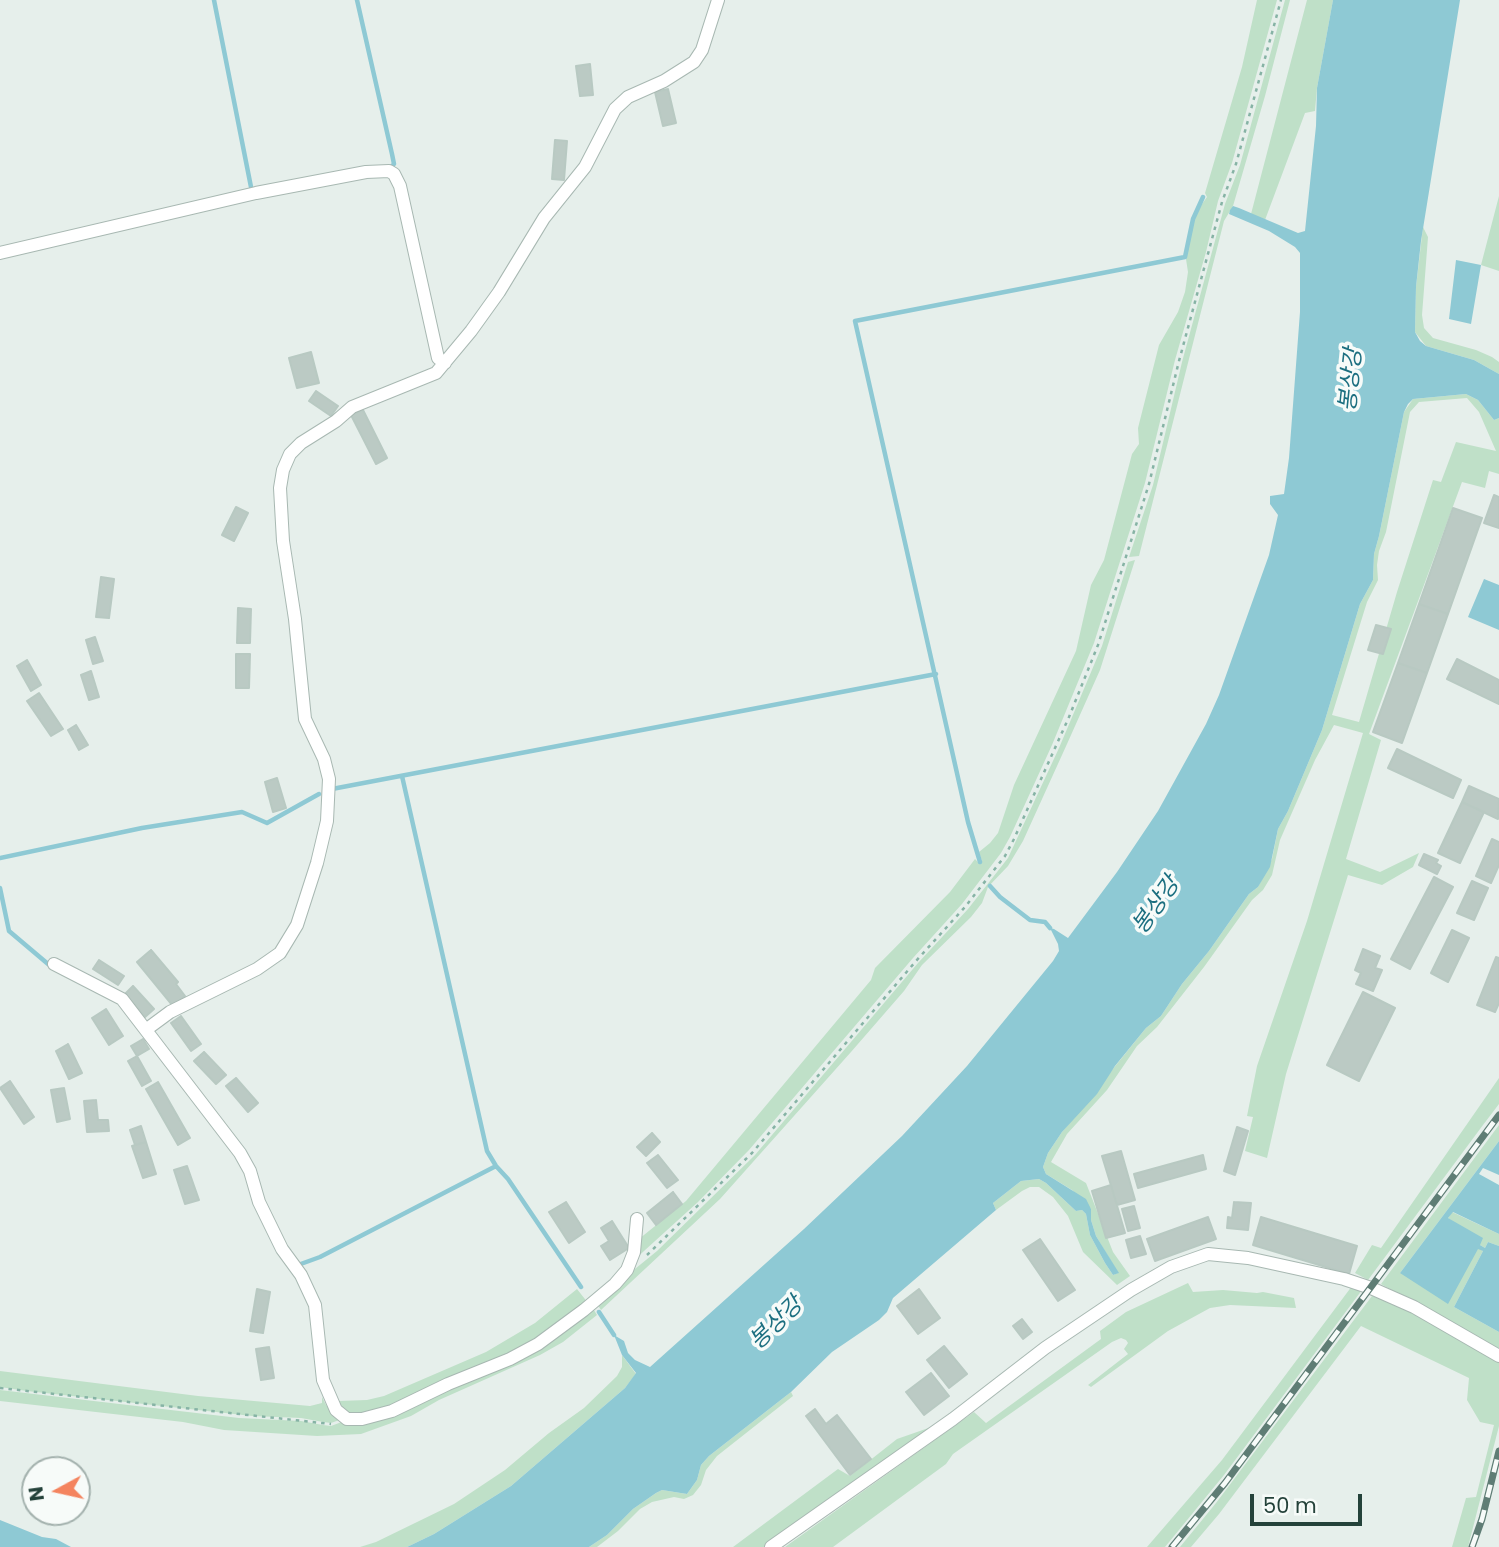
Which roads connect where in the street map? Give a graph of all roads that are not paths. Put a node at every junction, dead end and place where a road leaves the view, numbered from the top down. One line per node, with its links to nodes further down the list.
1 (718, 0): 3 (street)
2 (0, 253): 3 (street)
3 (445, 363): 5 (street)
4 (54, 964): 5 (street)
5 (147, 1029): 6 (street)
6 (637, 1220)
7 (1499, 1356): 8 (street)
8 (771, 1547)

